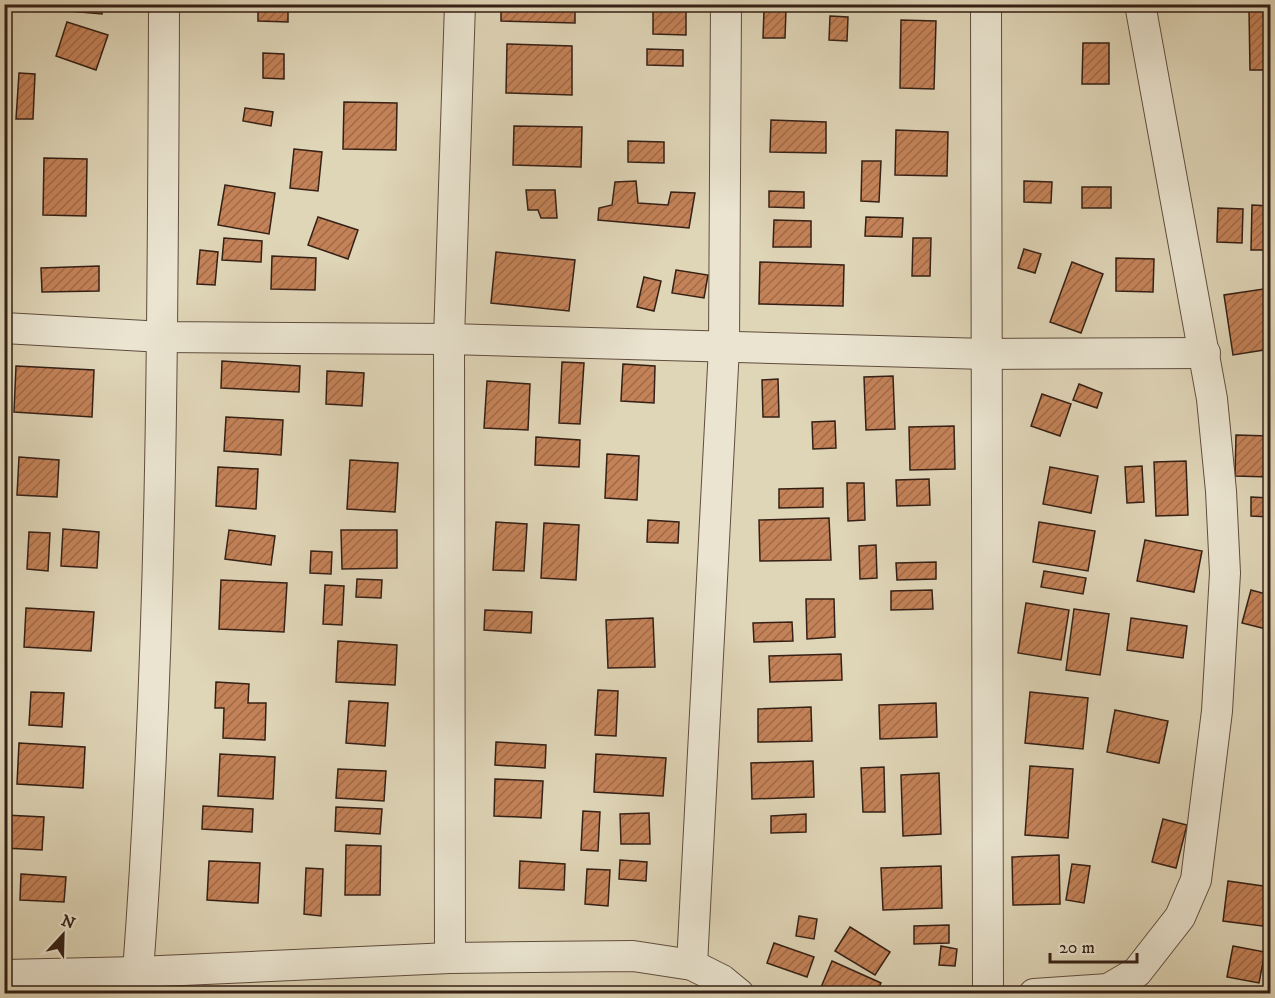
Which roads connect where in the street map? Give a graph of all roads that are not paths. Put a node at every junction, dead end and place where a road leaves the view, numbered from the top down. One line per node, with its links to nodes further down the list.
1 (164, 4): 7 (street)
2 (460, 4): 8 (street)
3 (726, 4): 9 (street)
4 (986, 4): 11 (street)
5 (1140, 4): 10 (street)
6 (4, 328): 7 (street)
7 (163, 337): 8 (street); 15 (street)
8 (449, 339): 9 (street); 12 (street)
9 (724, 347): 11 (street); 13 (street)
10 (1205, 353): 11 (street); 18 (street)
11 (986, 354): 17 (street)
12 (450, 958): 13 (street); 15 (street)
13 (692, 965): 16 (street)
14 (4, 975): 15 (street)
15 (135, 983)
16 (740, 993)
17 (988, 993)
18 (1034, 993)

